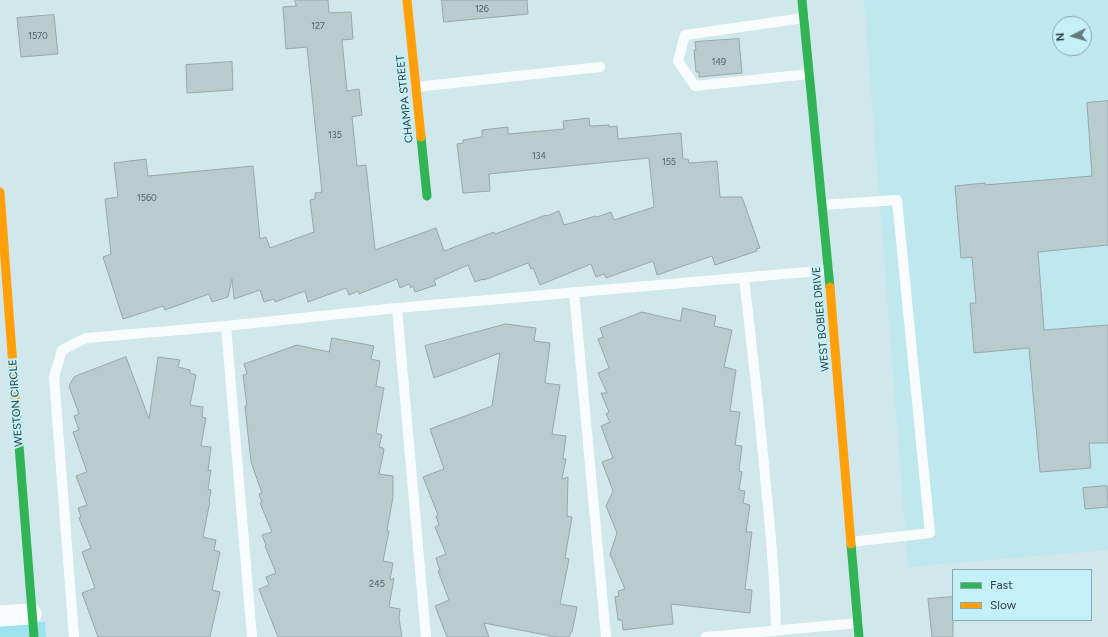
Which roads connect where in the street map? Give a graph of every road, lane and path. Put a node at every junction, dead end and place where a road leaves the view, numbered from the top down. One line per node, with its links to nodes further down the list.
1 (407, 0): 6 (main road, CHAMPA STREET)
2 (802, 0): 3 (main road, WEST BOBIER DRIVE)
3 (804, 18): 5 (main road, WEST BOBIER DRIVE); 5 (lane)
4 (600, 68): 6 (lane)
5 (809, 74): 9 (main road, WEST BOBIER DRIVE)
6 (416, 87): 8 (main road, CHAMPA STREET)
7 (0, 192): 16 (main road, WESTON CIRCLE)
8 (427, 196)
9 (822, 205): 10 (main road, WEST BOBIER DRIVE); 15 (lane)
10 (829, 270): 11 (lane); 15 (main road, WEST BOBIER DRIVE)
11 (744, 278): 12 (lane); 19 (lane)
12 (574, 292): 13 (lane); 24 (lane)
13 (397, 308): 14 (lane); 23 (lane)
14 (226, 326): 21 (lane); 22 (lane)
15 (851, 542): 18 (main road, WEST BOBIER DRIVE)
16 (31, 614): 17 (street); 20 (main road, WESTON CIRCLE)
17 (0, 616)
18 (858, 623): 19 (lane); 26 (main road, WEST BOBIER DRIVE)
19 (776, 630): 25 (lane)
20 (34, 637)
21 (74, 637)
22 (252, 637)
23 (426, 637)
24 (606, 637)
25 (706, 637)
26 (859, 637)

